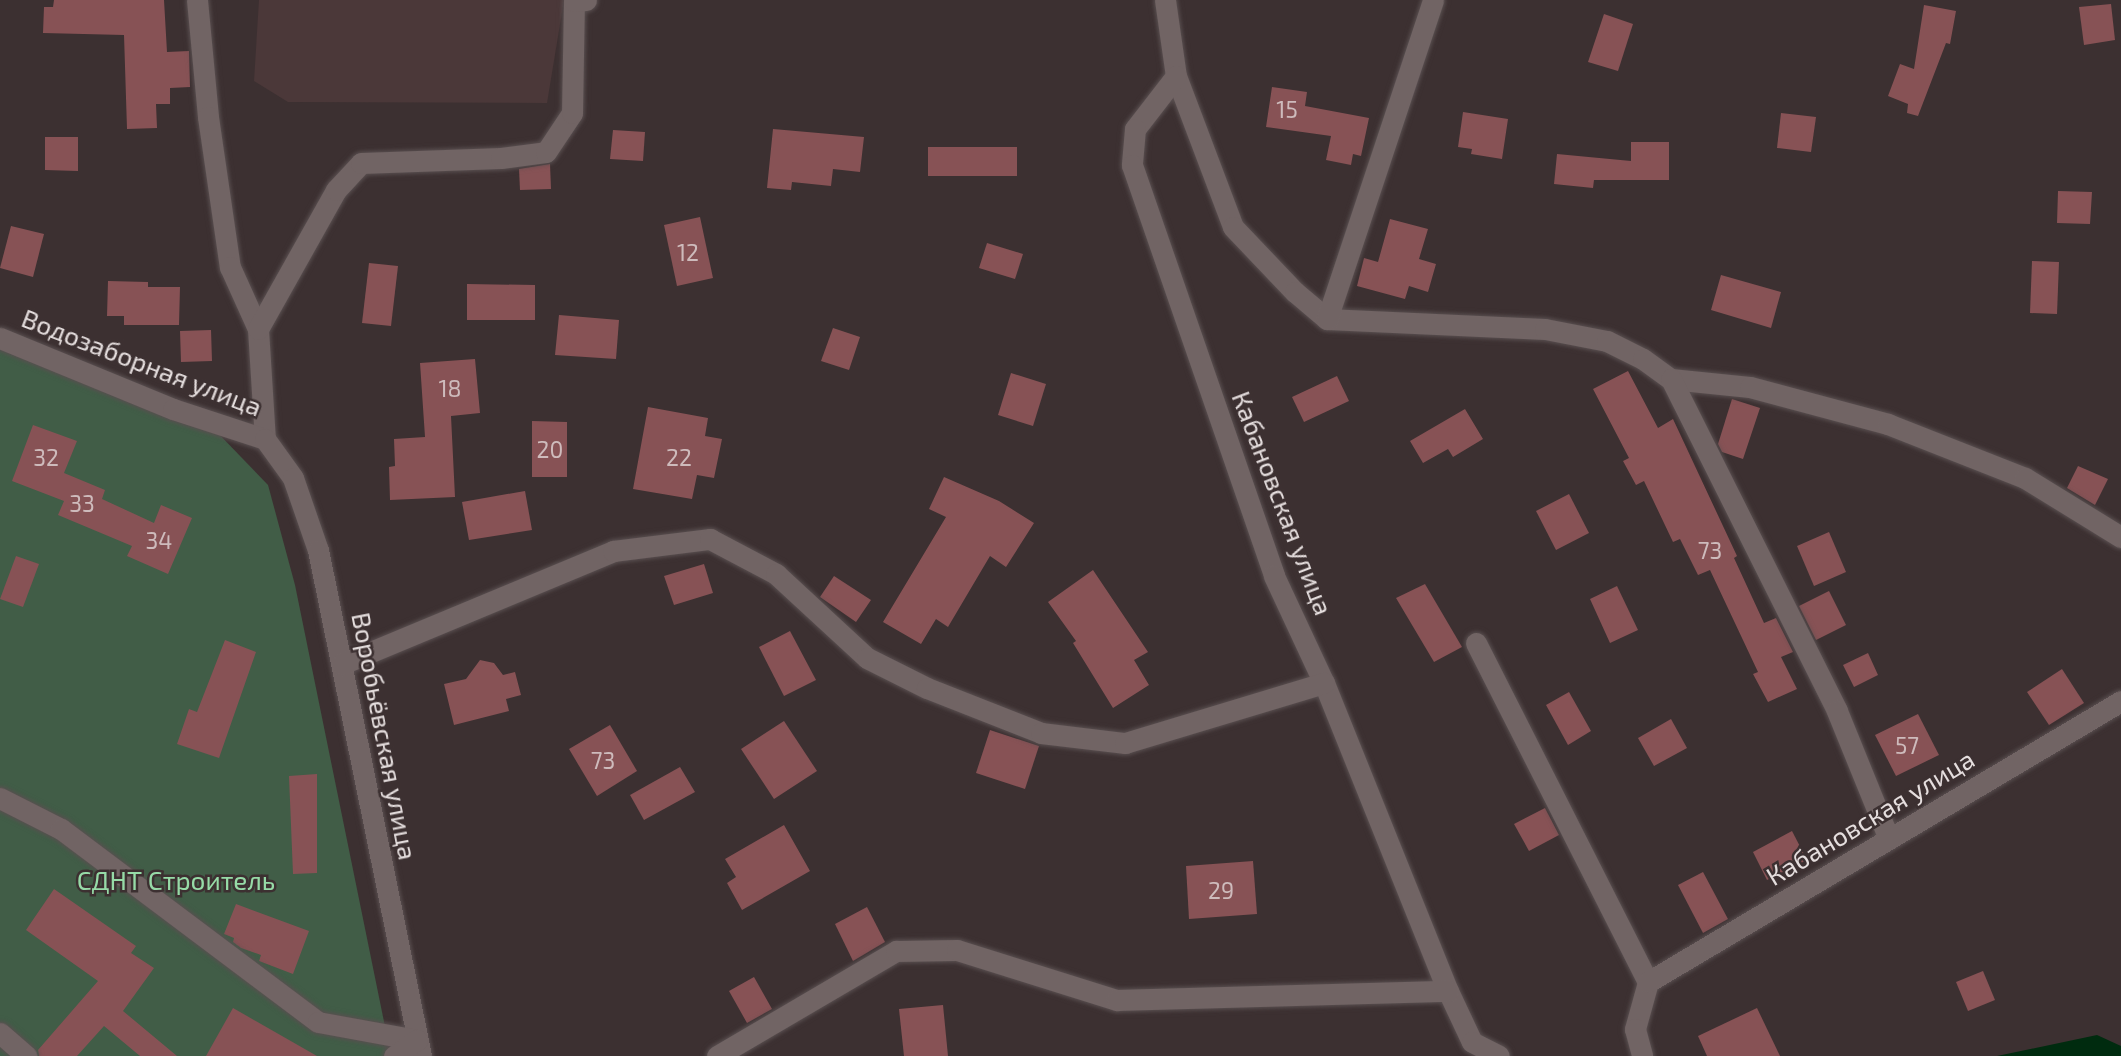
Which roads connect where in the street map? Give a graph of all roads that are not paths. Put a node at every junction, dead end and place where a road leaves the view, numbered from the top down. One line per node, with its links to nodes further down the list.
1 (197, 0): 7 (street)
2 (586, 0): 7 (street)
3 (1165, 0): 5 (street)
4 (1433, 0): 6 (street)
5 (1177, 76): 6 (street); 14 (street, Кабановская улица)
6 (1327, 319): 9 (street)
7 (258, 329): 10 (street)
8 (0, 338): 10 (street, Водозаборная улица)
9 (1671, 379): 11 (street); 17 (street)
10 (265, 439): 13 (street, Воробьёвская улица)
11 (2121, 537)
12 (1476, 643): 18 (street)
13 (342, 664): 14 (street); 21 (street, Воробьёвская улица)
14 (1324, 682): 19 (street, Кабановская улица)
15 (2121, 701): 17 (street, Кабановская улица)
16 (0, 798): 21 (street)
17 (1889, 839): 18 (street, Кабановская улица)
18 (1648, 982): 26 (street)
19 (1447, 991): 24 (street); 25 (street, Кабановская улица)
20 (0, 1033): 22 (street)
21 (419, 1048): 23 (street)
22 (26, 1056)
23 (394, 1056)
24 (717, 1056)
25 (1499, 1056)
26 (1642, 1056)

